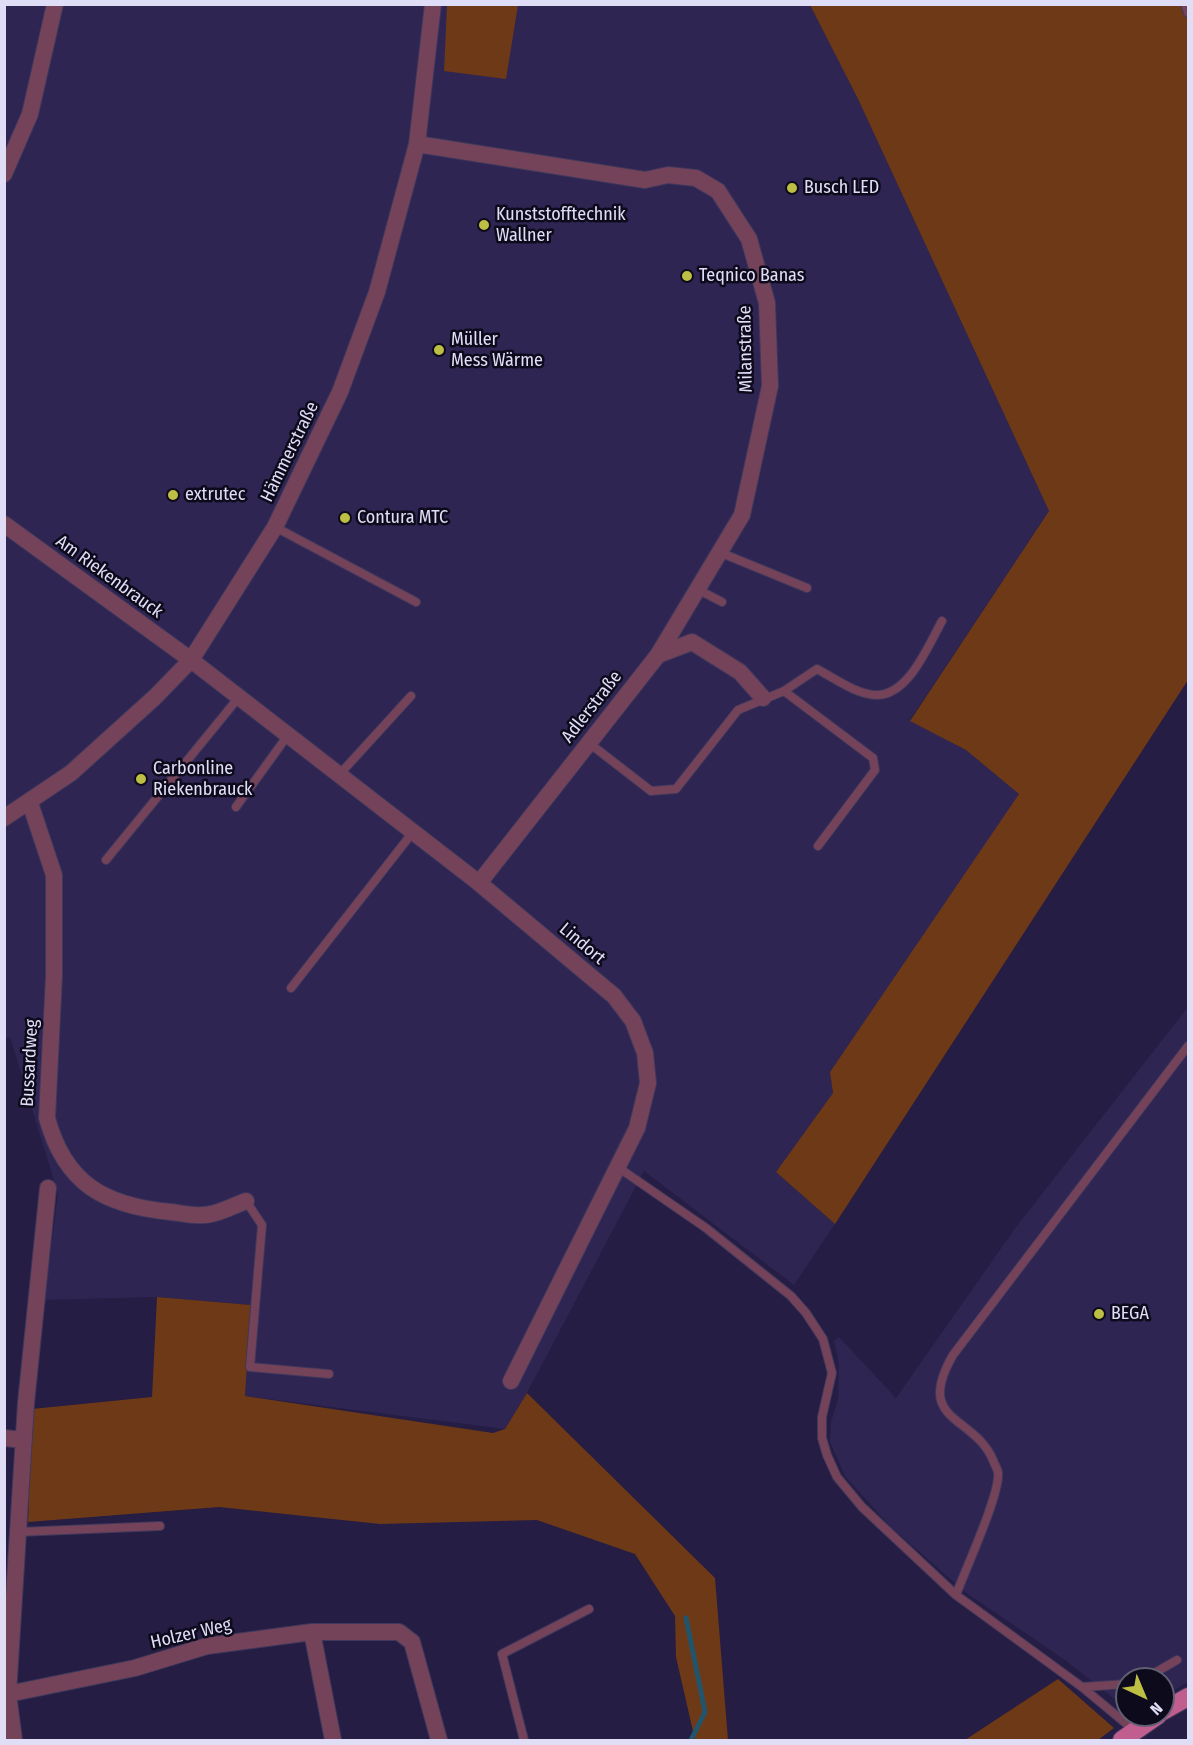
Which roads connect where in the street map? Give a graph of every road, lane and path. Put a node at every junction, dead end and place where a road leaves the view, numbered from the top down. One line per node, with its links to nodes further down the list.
1 (55, 4): 6 (street)
2 (433, 4): 5 (street, Hämmerstraße)
3 (1185, 4): 4 (lane)
4 (1188, 13)
5 (417, 144): 8 (street, Hämmerstraße); 9 (street, Milanstraße)
6 (4, 174)
7 (4, 524): 16 (street, Am Riekenbrauck)
8 (275, 527): 12 (lane); 16 (street, Hämmerstraße)
9 (719, 552): 10 (lane); 11 (street, Milanstraße)
10 (807, 588)
11 (697, 589): 13 (lane); 15 (street, Milanstraße)
12 (416, 602)
13 (722, 602)
14 (942, 621): 17 (lane)
15 (658, 655): 20 (street); 22 (street, Adlerstraße)
16 (191, 660): 19 (street, Lindort); 24 (street, Hämmerstraße)
17 (784, 690): 20 (lane); 28 (lane)
18 (411, 696): 23 (lane)
19 (239, 697): 21 (street, Lindort); 29 (lane)
20 (764, 698): 22 (lane)
21 (288, 735): 23 (street, Lindort); 25 (lane)
22 (589, 743): 30 (street, Adlerstraße)
23 (339, 775): 27 (street, Lindort)
24 (30, 803): 26 (street, Hämmerstraße); 35 (street, Bussardweg)
25 (236, 807)
26 (4, 818)
27 (413, 832): 30 (street, Lindort); 31 (lane)
28 (818, 846)
29 (106, 860)
30 (478, 883): 33 (street, Lindort)
31 (291, 988)
32 (1188, 1046): 42 (lane)
33 (619, 1168): 37 (street, Lindort); 42 (lane)
34 (48, 1188): 39 (street)
35 (246, 1201): 36 (lane)
36 (330, 1374)
37 (511, 1381)
38 (4, 1438): 39 (street)
39 (24, 1440): 41 (street)
40 (160, 1526): 41 (lane)
41 (18, 1532): 49 (street)
42 (956, 1595): 48 (lane)
43 (589, 1609): 57 (lane)
44 (312, 1632): 49 (street, Holzer Weg); 55 (street); 56 (street, Holzer Weg)
45 (1177, 1660): 46 (lane)
46 (1165, 1667)
47 (1115, 1685): 48 (lane)
48 (1082, 1687): 53 (lane)
49 (8, 1694): 54 (street)
50 (1188, 1697): 51 (main road)
51 (1175, 1705)
52 (1141, 1727): 53 (main road)
53 (1129, 1736)
54 (14, 1740)
55 (333, 1740)
56 (439, 1740)
57 (524, 1740)

